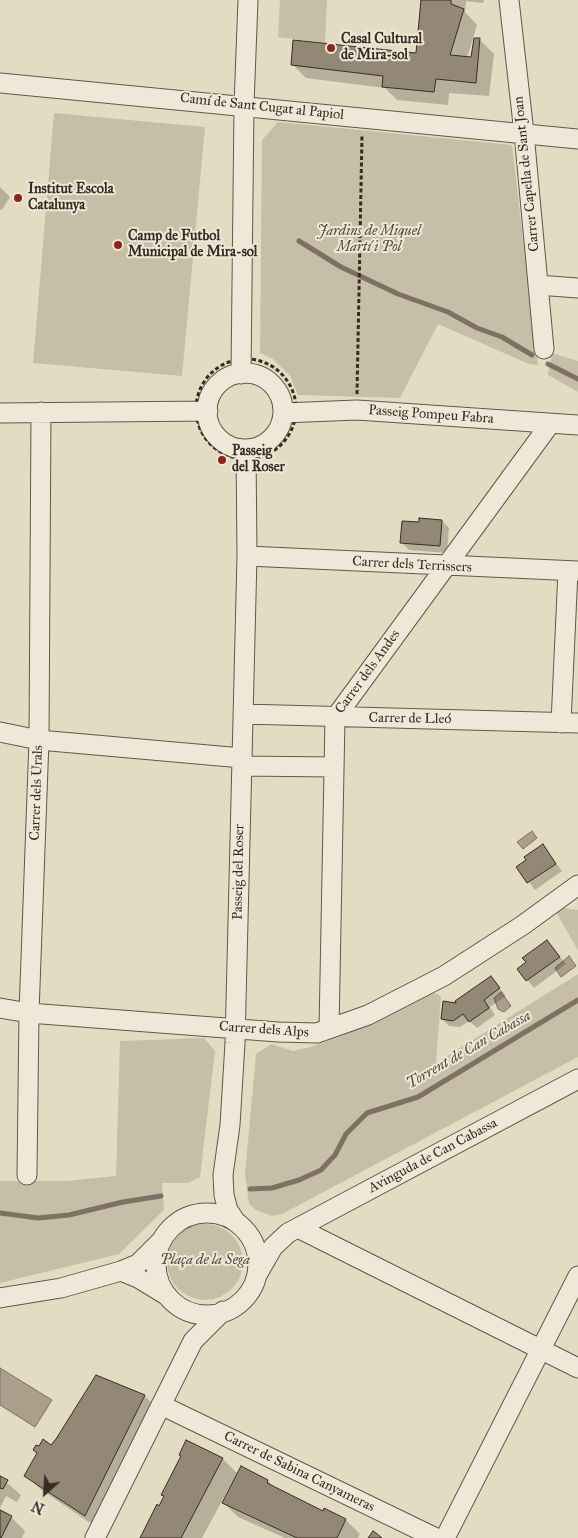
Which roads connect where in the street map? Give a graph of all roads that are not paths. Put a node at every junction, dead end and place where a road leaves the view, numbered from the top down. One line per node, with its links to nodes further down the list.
1 (248, 0): 4 (street)
2 (508, 0): 5 (street, Carrer Capella de Sant Joan)
3 (0, 83): 4 (street, Camí de Sant Cugat al Papiol)
4 (244, 105): 5 (street, Camí de Sant Cugat al Papiol); 10 (street)
5 (524, 133): 6 (street, Camí de Sant Cugat al Papiol); 7 (street, Carrer Capella de Sant Joan)
6 (578, 139)
7 (538, 284): 8 (street); 9 (street, Carrer Capella de Sant Joan)
8 (578, 288)
9 (544, 349)
10 (247, 360): 11 (street); 14 (street)
11 (202, 410): 12 (street); 17 (street)
12 (41, 412): 13 (street); 25 (street, Carrer dels Urals)
13 (0, 413)
14 (290, 413): 15 (street, Passeig Pompeu Fabra); 17 (street)
15 (550, 424): 16 (street, Passeig Pompeu Fabra); 19 (street, Carrer dels Andes)
16 (578, 425)
17 (246, 454): 18 (street, Passeig del Roser)
18 (247, 556): 19 (street, Carrer dels Terrissers); 21 (street, Passeig del Roser)
19 (444, 567): 20 (street, Carrer dels Terrissers); 22 (street, Carrer dels Andes)
20 (573, 571): 23 (street)
21 (243, 714): 22 (street, Carrer de Lleó); 26 (street, Passeig del Roser)
22 (335, 718): 23 (street, Carrer de Lleó); 27 (street, Carrer dels Andes)
23 (570, 723)
24 (0, 732): 25 (street)
25 (39, 740): 26 (street); 30 (street, Carrer dels Urals)
26 (242, 762): 27 (street); 31 (street, Passeig del Roser)
27 (334, 767): 32 (street, Carrer dels Andes)
28 (578, 885): 32 (street, Carrer dels Alps)
29 (0, 1008): 30 (street, Carrer dels Alps)
30 (29, 1013): 31 (street, Carrer dels Alps); 34 (street, Carrer dels Urals)
31 (235, 1028): 32 (street, Carrer dels Alps); 35 (street, Passeig del Roser)
32 (329, 1029)
33 (578, 1079): 38 (street, Avinguda de Can Cabassa)
34 (27, 1174)
35 (223, 1175): 36 (street, Passeig del Roser); 37 (street, Passeig del Roser)
36 (199, 1214): 37 (street); 39 (street)
37 (240, 1226): 38 (street, Avinguda de Can Cabassa); 41 (street)
38 (293, 1230): 41 (street, Avinguda de Can Cabassa); 48 (street)
39 (164, 1237): 40 (street); 44 (street)
40 (121, 1271): 43 (street); 44 (street)
41 (257, 1275): 46 (street)
42 (578, 1276): 48 (street)
43 (0, 1298)
44 (170, 1298): 45 (street)
45 (185, 1309): 46 (street); 47 (street)
46 (223, 1311): 47 (street)
47 (193, 1341): 50 (street)
48 (540, 1350): 49 (street); 53 (street)
49 (578, 1368)
50 (161, 1405): 51 (street); 52 (street, Carrer de Sabina Canyameras)
51 (96, 1538)
52 (436, 1538)
53 (445, 1538)

